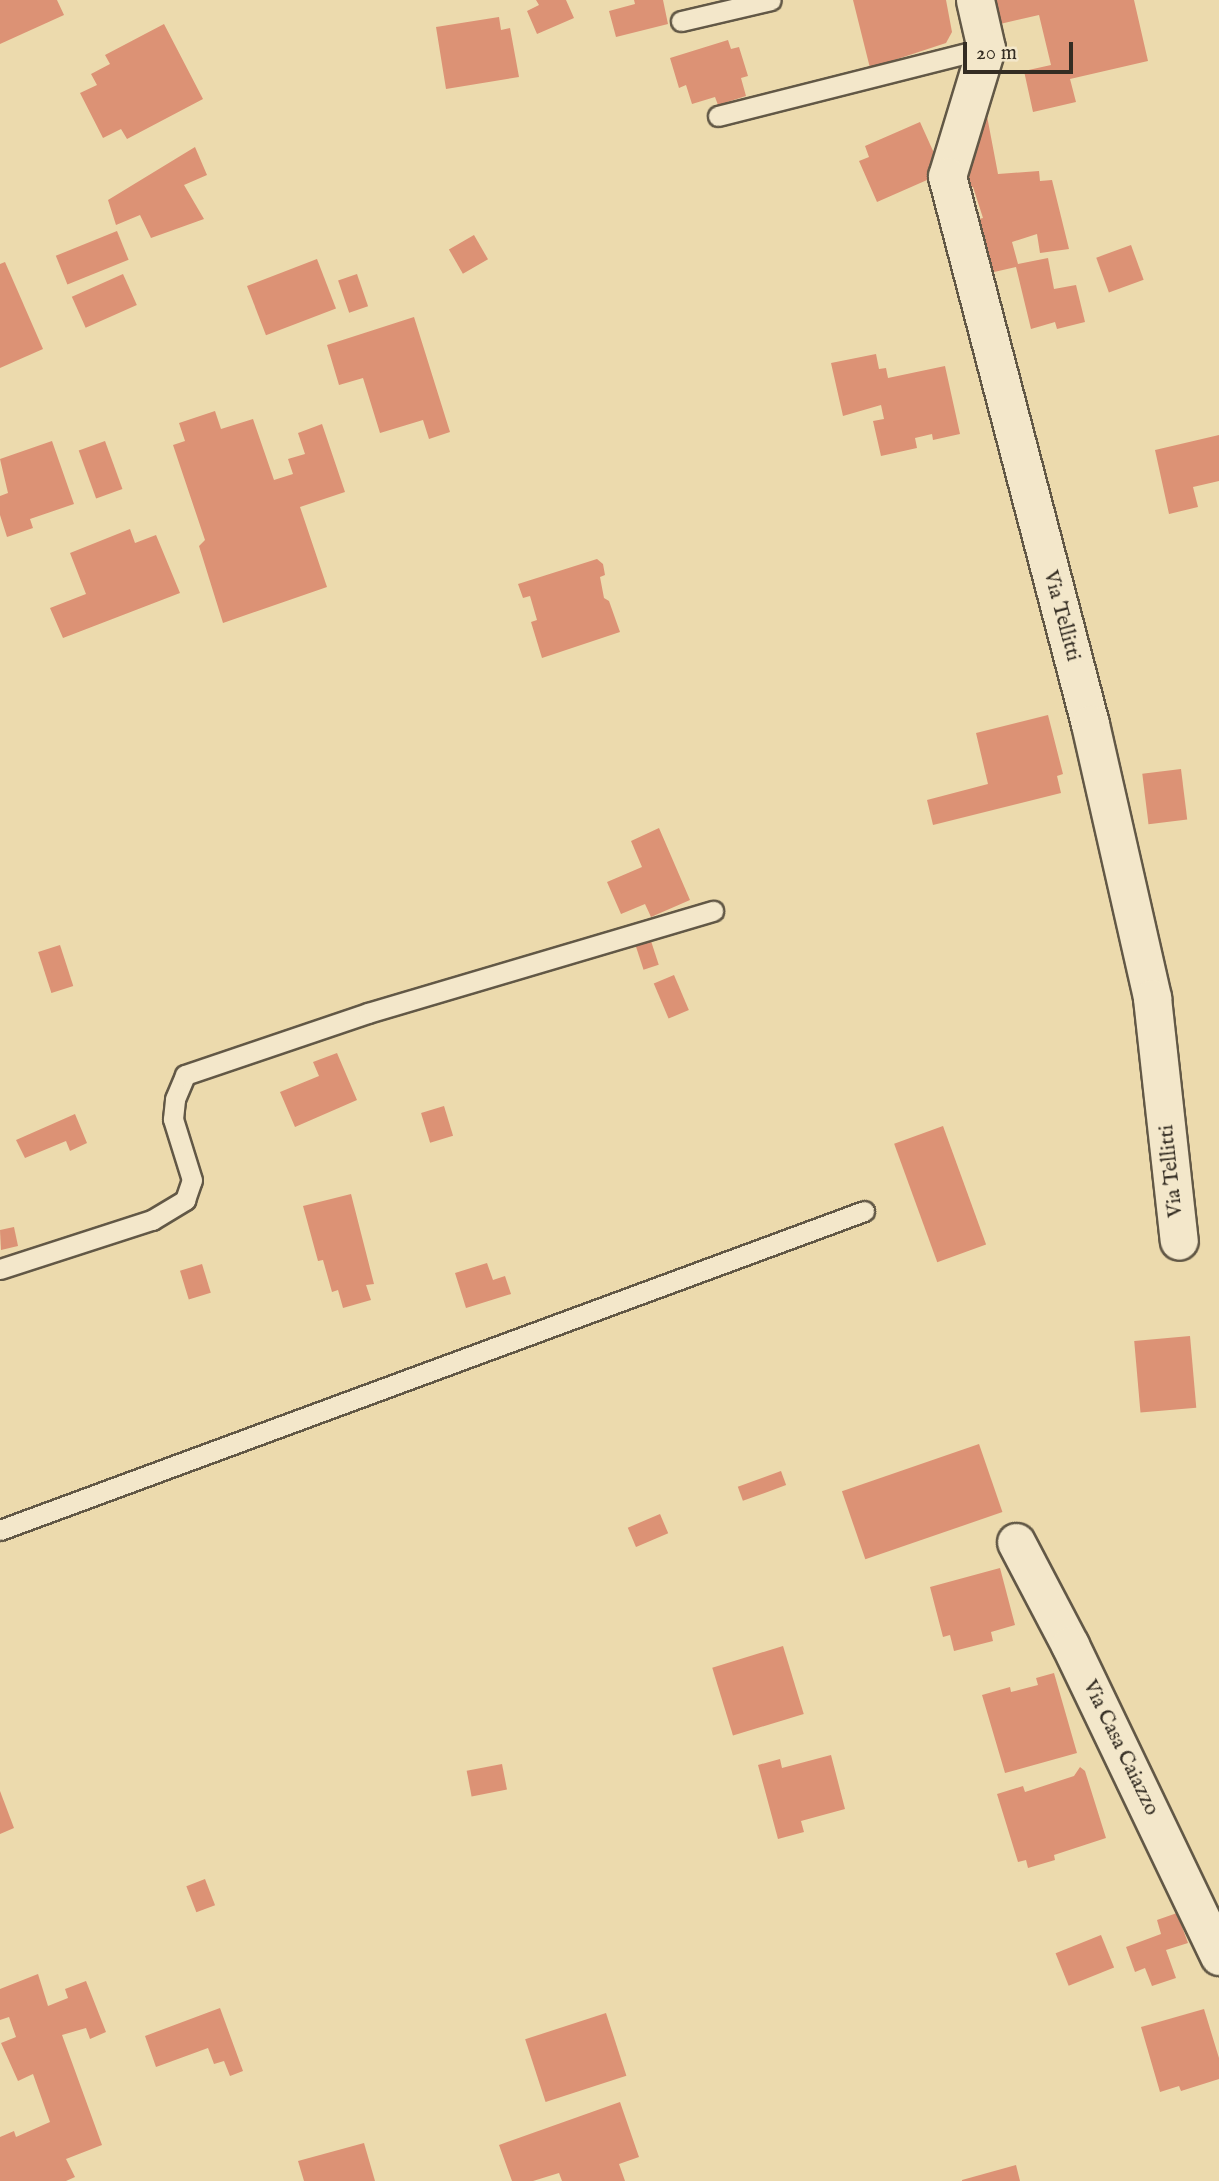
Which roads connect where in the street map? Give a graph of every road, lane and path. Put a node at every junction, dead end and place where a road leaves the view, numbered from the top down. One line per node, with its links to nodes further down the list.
1 (771, 0): 3 (lane)
2 (975, 0): 4 (street, Via Tellitti)
3 (681, 21)
4 (986, 48): 5 (lane); 8 (street, Via Tellitti)
5 (718, 116)
6 (713, 911): 9 (lane)
7 (864, 1211): 10 (lane)
8 (1179, 1241)
9 (0, 1269)
10 (0, 1530)
11 (1016, 1542): 12 (street, Via Casa Caiazzo)
12 (1219, 1956)

